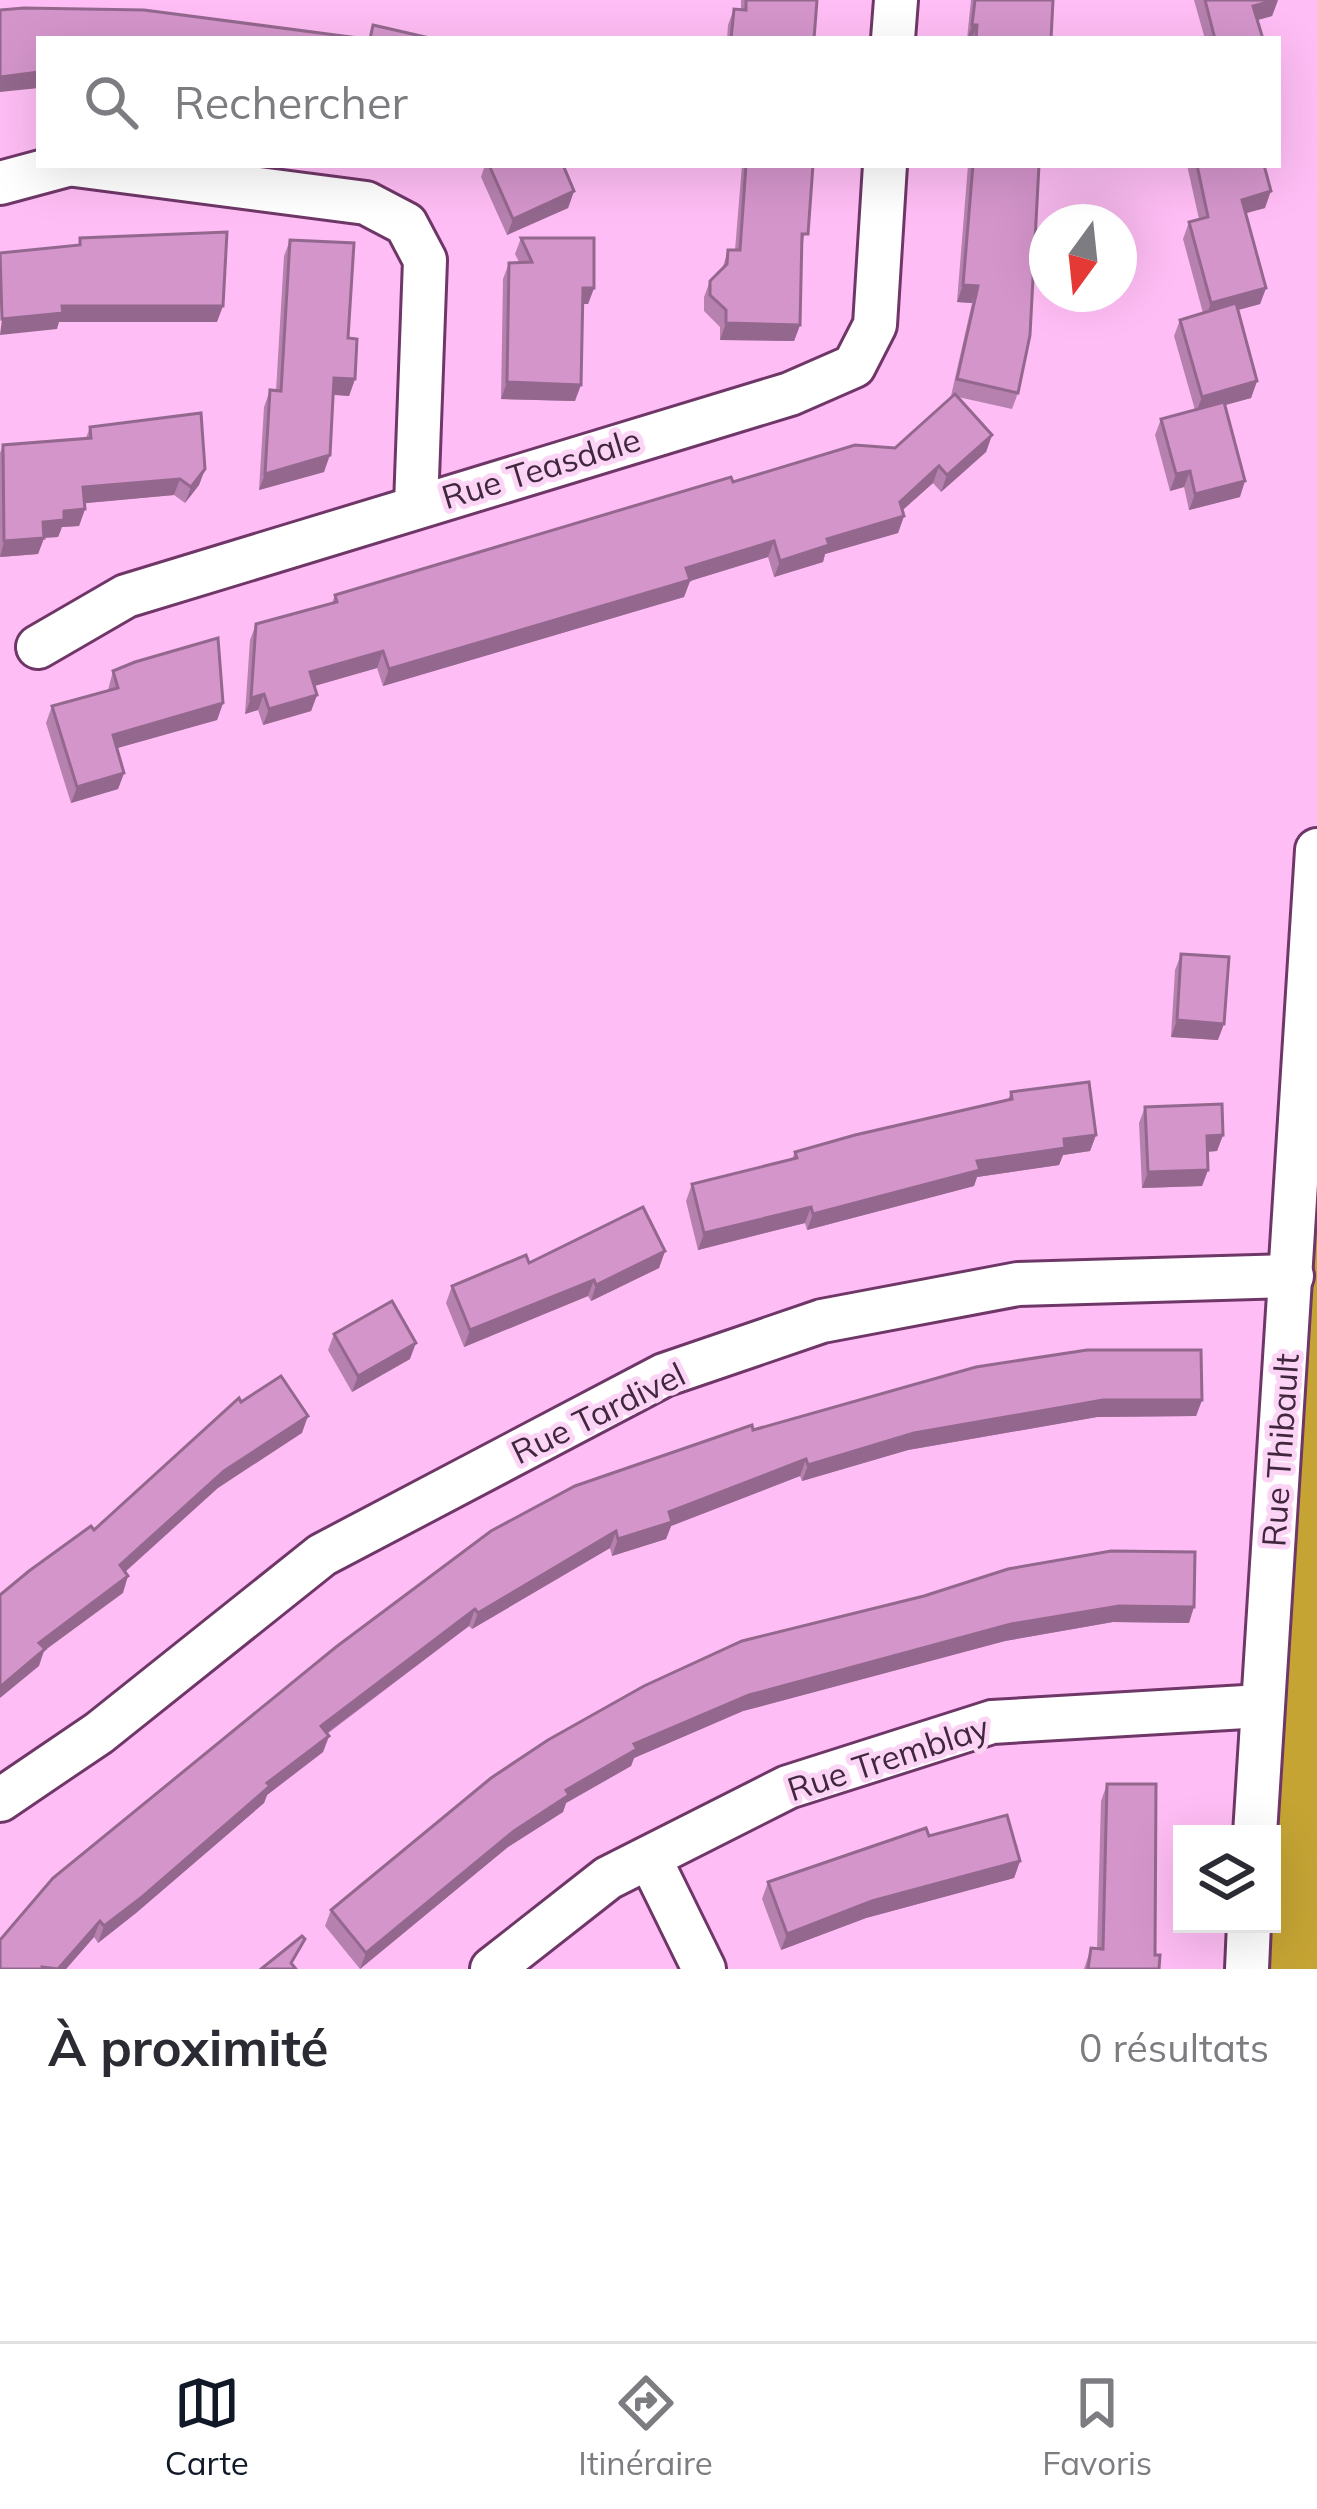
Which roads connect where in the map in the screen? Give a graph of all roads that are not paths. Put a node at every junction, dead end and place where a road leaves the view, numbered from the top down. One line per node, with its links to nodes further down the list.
1 (896, 0): 2 (street)
2 (893, 36)
3 (59, 168): 6 (street)
4 (94, 168): 7 (street)
5 (885, 168): 7 (street, Rue Teasdale)
6 (0, 183)
7 (416, 505): 8 (street, Rue Teasdale)
8 (38, 647)
9 (1317, 850): 10 (street, Rue Thibault)
10 (1292, 1276): 11 (street, Rue Thibault); 12 (street, Rue Tardivel)
11 (1262, 1706): 13 (street, Rue Thibault); 14 (street, Rue Tremblay)
12 (0, 1800)
13 (1255, 1825)
14 (650, 1859): 16 (street, Rue Tremblay); 17 (street)
15 (1249, 1933): 18 (street)
16 (492, 1969)
17 (704, 1969)
18 (1247, 1969)

